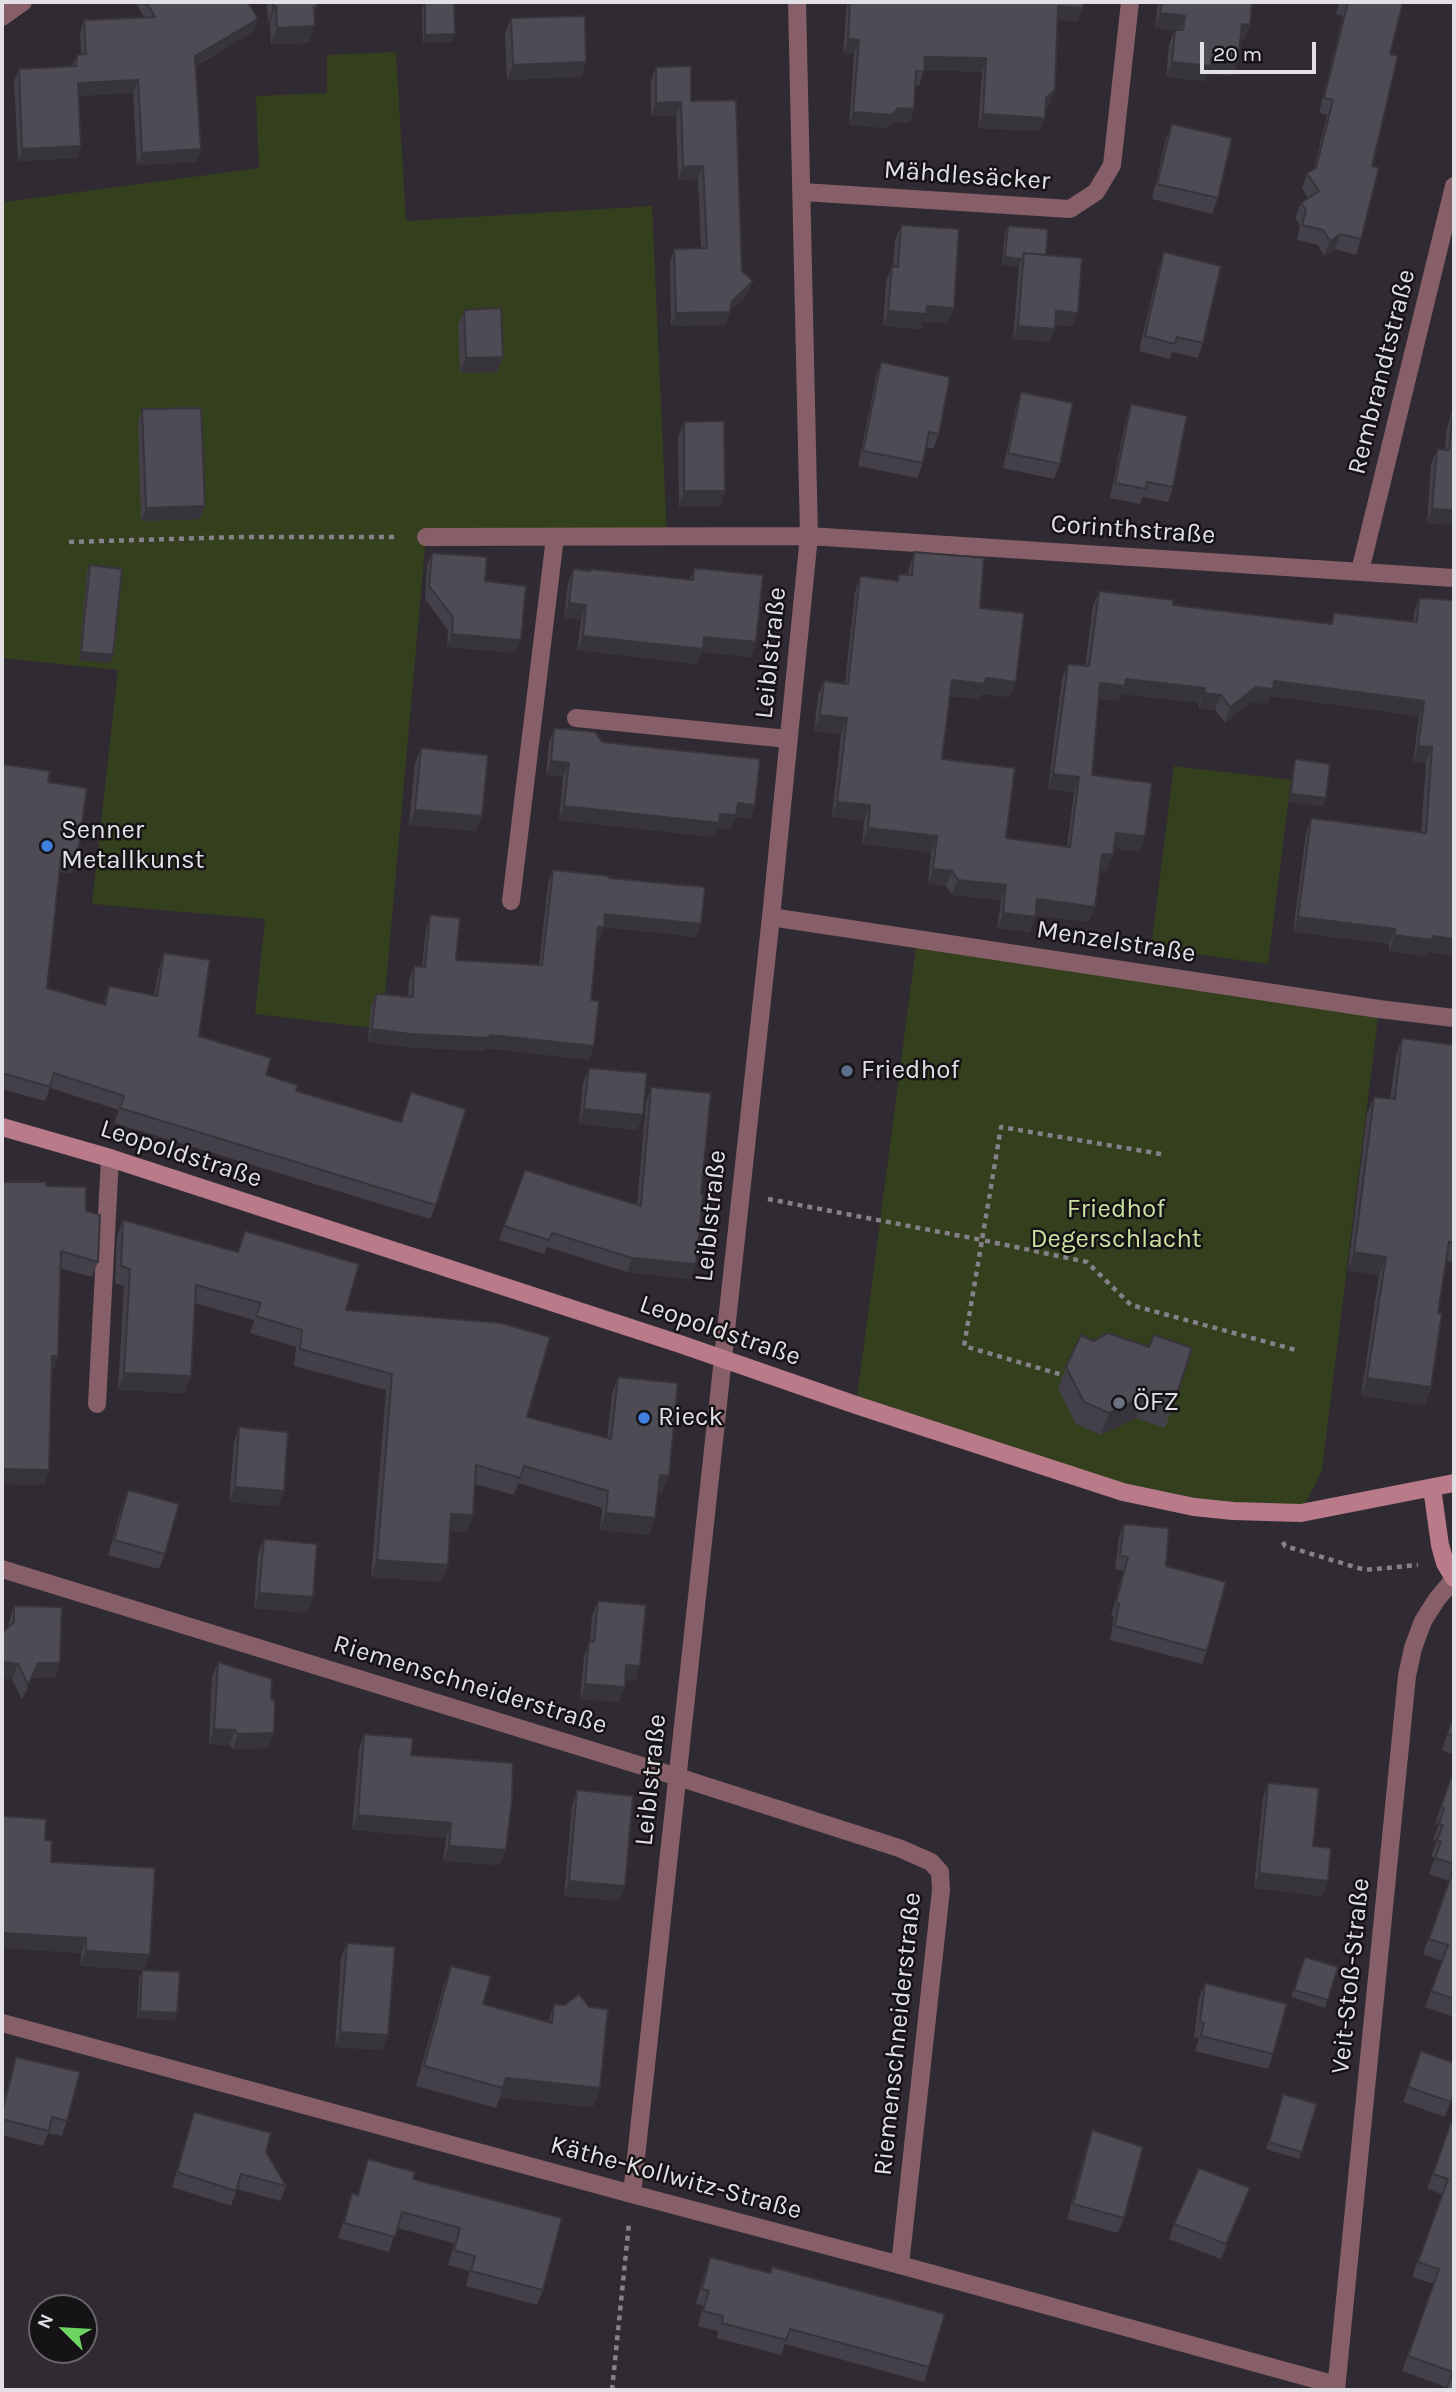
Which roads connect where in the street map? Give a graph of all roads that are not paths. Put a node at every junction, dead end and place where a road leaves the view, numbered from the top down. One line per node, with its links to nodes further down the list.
1 (23, 2): 4 (street)
2 (797, 2): 6 (street, Leiblstraße)
3 (1130, 2): 6 (street, Mähdlesäcker)
4 (2, 17)
5 (1454, 186): 10 (street, Rembrandtstraße)
6 (803, 192): 7 (street, Leiblstraße)
7 (809, 536): 9 (street); 10 (street, Corinthstraße); 13 (street, Leiblstraße)
8 (426, 537): 9 (street)
9 (555, 537): 14 (street)
10 (1360, 571): 11 (street, Corinthstraße)
11 (1454, 578)
12 (576, 718): 13 (street)
13 (789, 739): 15 (street, Leiblstraße)
14 (511, 901)
15 (771, 917): 16 (street, Menzelstraße); 19 (street, Leiblstraße)
16 (1454, 1018)
17 (2, 1127): 18 (street, Leopoldstraße)
18 (110, 1158): 19 (street, Leopoldstraße); 20 (street)
19 (721, 1359): 22 (street, Leopoldstraße); 25 (street, Leiblstraße)
20 (97, 1404)
21 (1454, 1483): 22 (street, Leopoldstraße)
22 (1432, 1488): 24 (street)
23 (2, 1569): 25 (street, Riemenschneiderstraße)
24 (1451, 1573): 29 (street, Veit-Stoß-Straße)
25 (678, 1777): 27 (street, Leiblstraße); 28 (street, Riemenschneiderstraße)
26 (2, 2023): 27 (street, Käthe-Kollwitz-Straße)
27 (632, 2194): 28 (street, Käthe-Kollwitz-Straße)
28 (900, 2265): 29 (street, Käthe-Kollwitz-Straße)
29 (1336, 2388)

